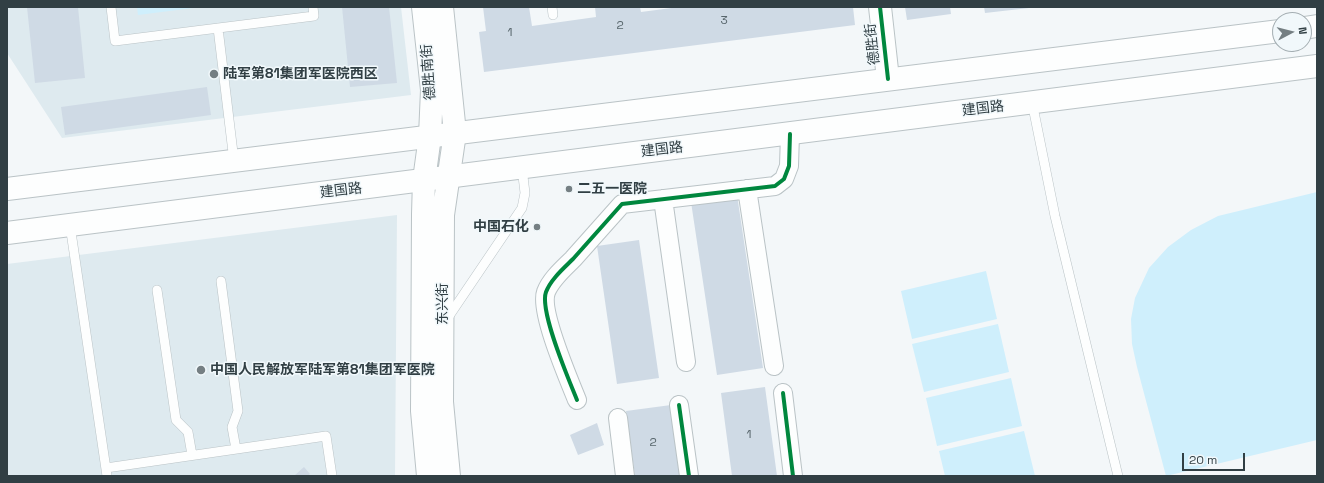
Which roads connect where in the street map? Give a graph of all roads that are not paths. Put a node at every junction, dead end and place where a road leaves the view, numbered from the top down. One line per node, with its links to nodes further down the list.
1 (111, 7): 6 (lane)
2 (313, 7): 6 (lane)
3 (423, 7): 13 (main road, 德胜南街)
4 (442, 7): 11 (main road, 德胜南街)
5 (880, 7): 9 (main road, 德胜街)
6 (218, 28): 14 (lane)
7 (1272, 32): 9 (main road)
8 (1317, 66): 10 (main road, 建国路)
9 (888, 79): 11 (main road)
10 (1032, 102): 12 (main road, 建国路); 41 (lane)
11 (455, 133): 13 (main road); 16 (main road, 东兴街)
12 (790, 134): 15 (main road, 建国路); 19 (street)
13 (430, 136): 14 (main road); 17 (main road, 东兴街)
14 (234, 161): 18 (main road)
15 (522, 168): 16 (main road, 建国路); 25 (lane)
16 (449, 177): 17 (main road, 建国路); 25 (main road, 东兴街)
17 (424, 180): 21 (main road, 建国路); 25 (main road, 东兴街)
18 (7, 189)
19 (747, 189): 20 (street); 27 (street)
20 (664, 199): 26 (street); 29 (street)
21 (70, 225): 22 (main road, 建国路); 34 (lane)
22 (7, 233)
23 (221, 281): 32 (lane)
24 (157, 290): 33 (lane)
25 (433, 325): 36 (main road, 东兴街); 37 (main road, 东兴街)
26 (686, 362)
27 (774, 366)
28 (783, 392): 40 (street)
29 (578, 400)
30 (679, 405): 39 (street)
31 (618, 418): 38 (street)
32 (236, 449): 33 (lane); 35 (lane)
33 (192, 455): 34 (lane)
34 (107, 472)
35 (332, 476)
36 (428, 476)
37 (449, 476)
38 (625, 476)
39 (689, 476)
40 (793, 476)
41 (1118, 476)

